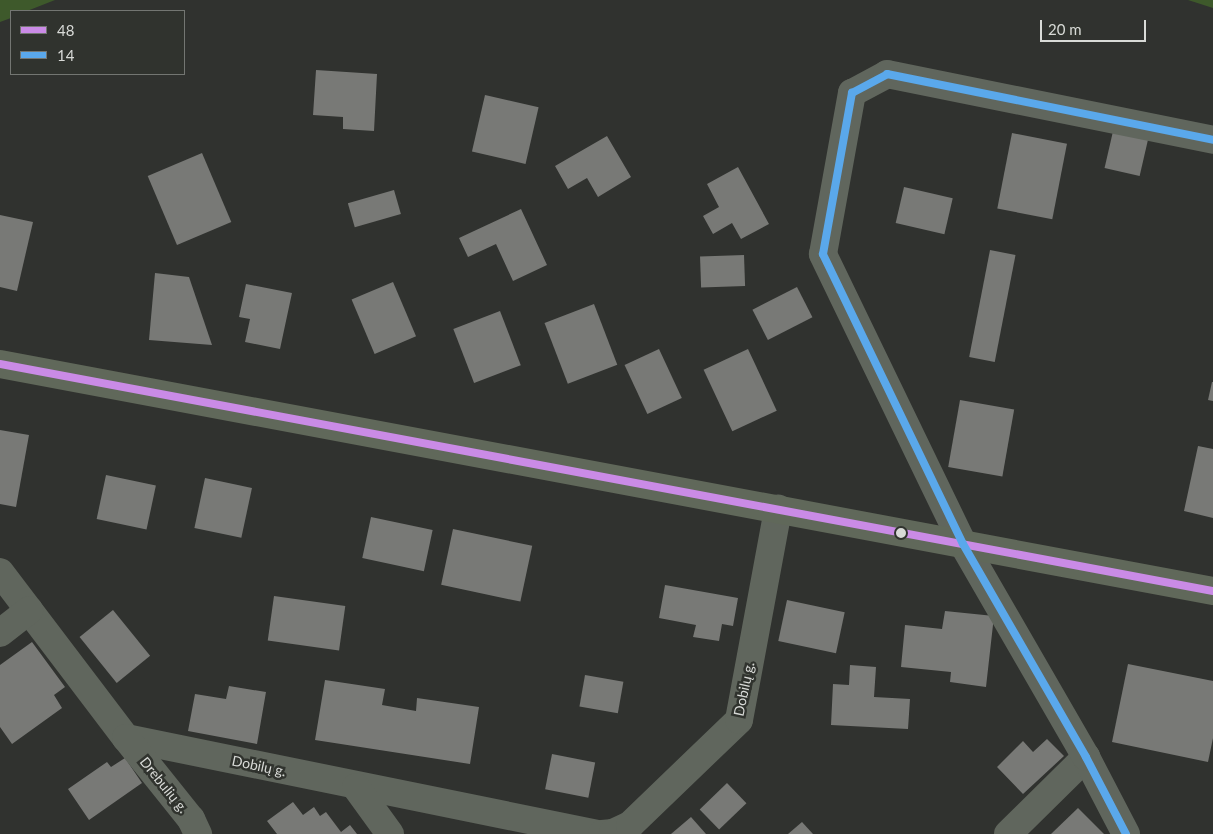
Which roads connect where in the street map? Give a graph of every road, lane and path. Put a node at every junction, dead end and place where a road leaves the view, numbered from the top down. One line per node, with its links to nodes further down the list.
1 (1213, 140): 4 (street)
2 (0, 364): 3 (main road)
3 (778, 510): 4 (main road); 15 (street, Dobilų g.)
4 (963, 544): 6 (main road); 10 (street)
5 (0, 572): 7 (street)
6 (1213, 591)
7 (29, 610): 8 (street); 9 (street)
8 (0, 632)
9 (126, 738): 11 (street, Dobilų g.); 12 (street, Drebulių g.)
10 (1086, 757): 16 (street); 17 (street)
11 (356, 787): 13 (street); 14 (street, Dobilų g.)
12 (198, 834)
13 (390, 834)
14 (596, 834)
15 (602, 834)
16 (1008, 834)
17 (1126, 834)

